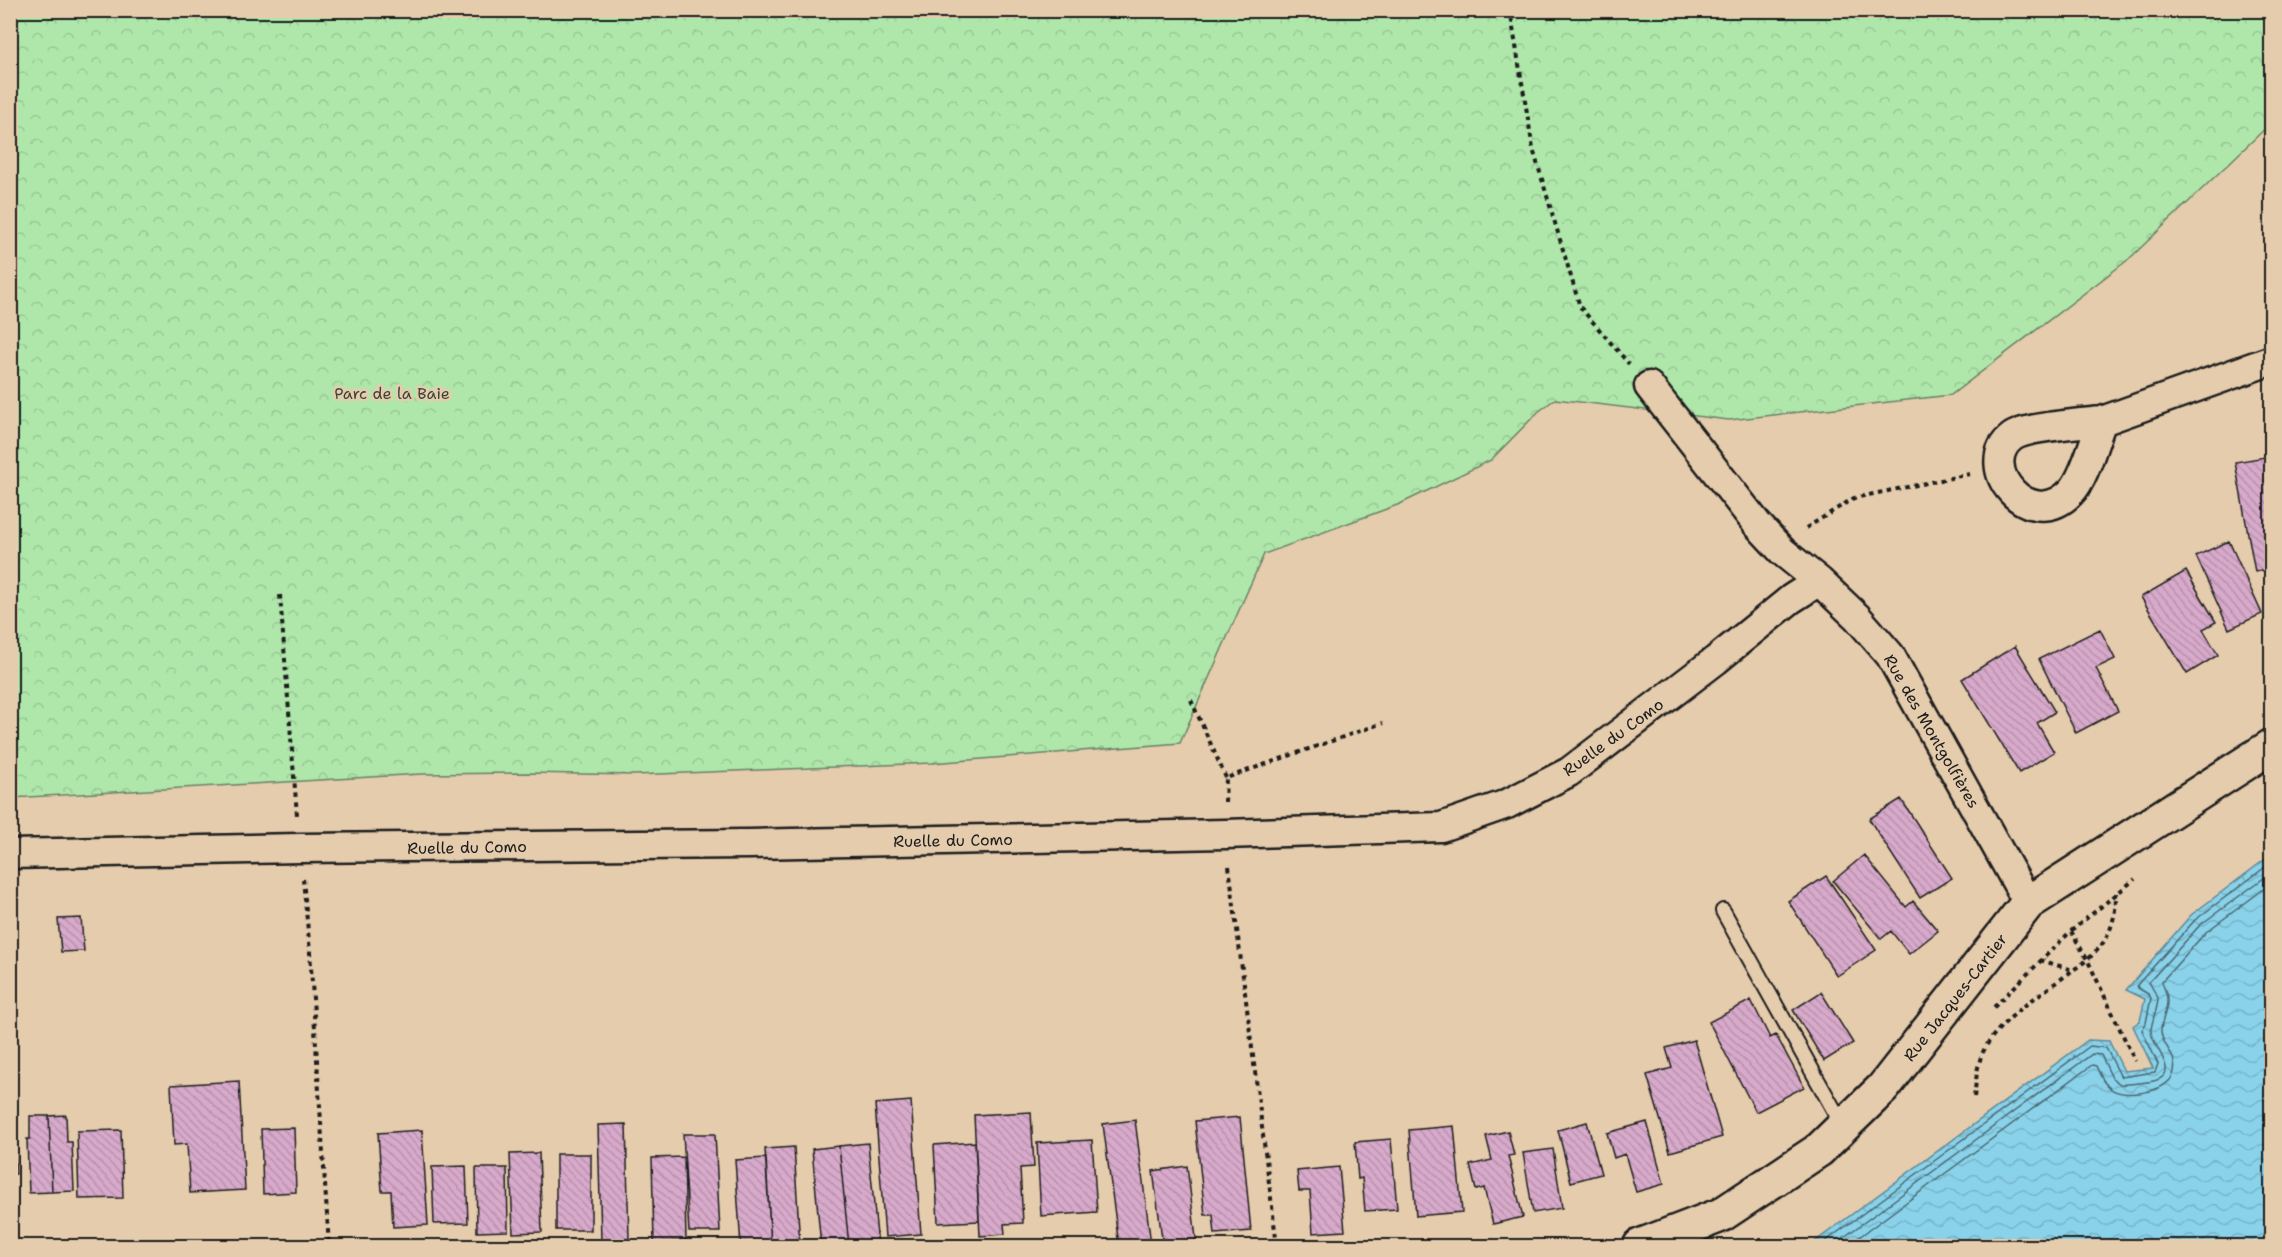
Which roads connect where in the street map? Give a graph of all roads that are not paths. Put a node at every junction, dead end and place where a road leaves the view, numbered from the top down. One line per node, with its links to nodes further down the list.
1 (2271, 360): 3 (street)
2 (1649, 386): 4 (street, Rue des Montgolfières)
3 (2102, 421): 3 (street)
4 (1819, 581): 6 (street, Ruelle du Como); 7 (street, Rue des Montgolfières)
5 (2271, 746): 7 (street, Rue Jacques-Cartier)
6 (10, 854)
7 (2028, 903): 9 (street, Rue Jacques-Cartier)
8 (1723, 911): 9 (lane)
9 (1843, 1126): 10 (street, Rue Jacques-Cartier)
10 (1640, 1246)

